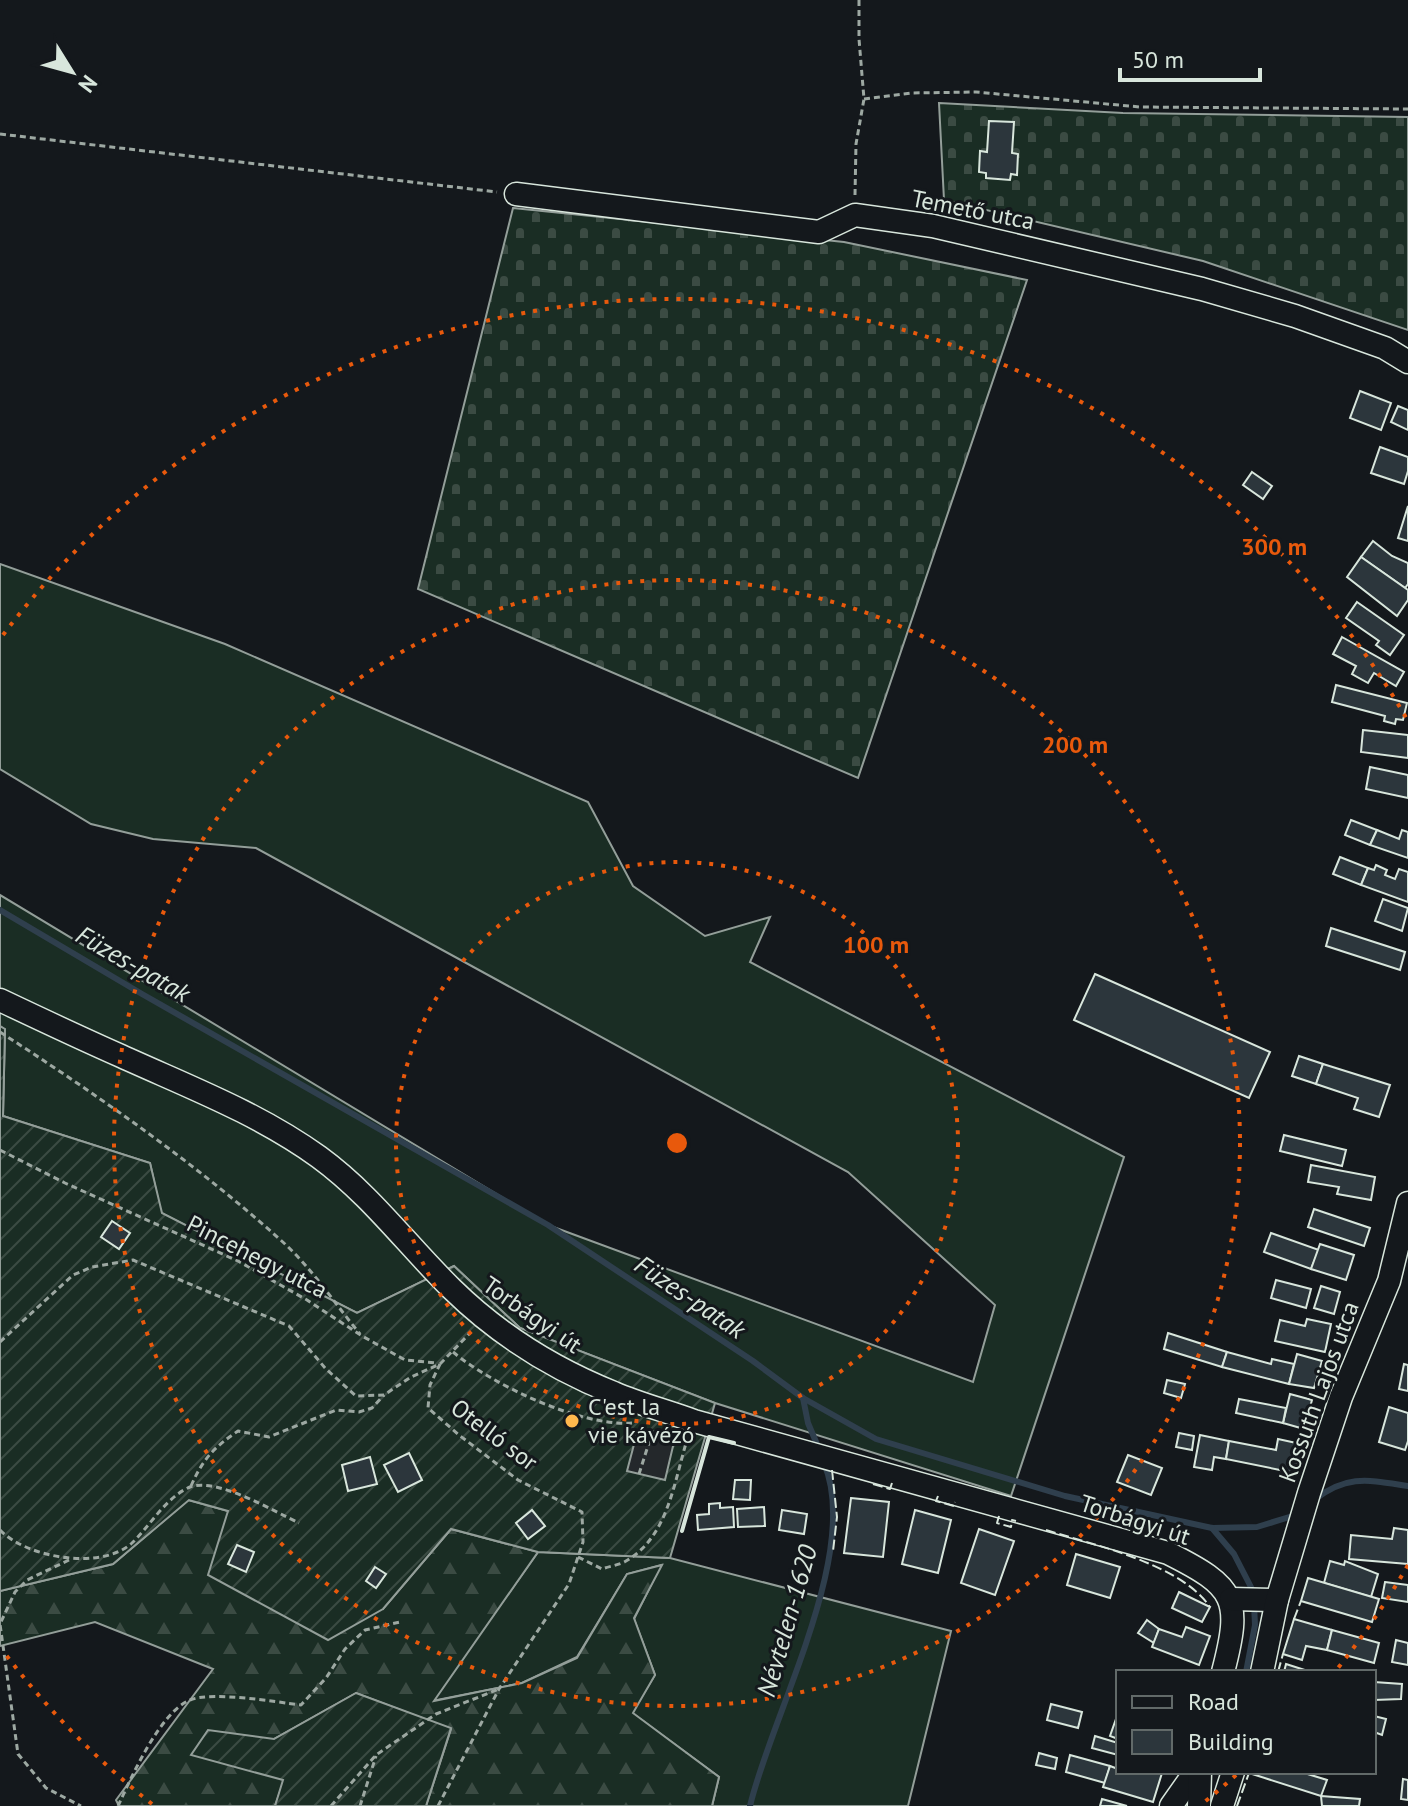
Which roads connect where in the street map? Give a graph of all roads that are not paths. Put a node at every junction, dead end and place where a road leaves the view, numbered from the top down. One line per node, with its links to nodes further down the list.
1 (516, 194): 2 (street, Temető utca)
2 (1408, 362)
3 (0, 1000): 5 (street, Torbágyi út)
4 (1408, 1203): 6 (street, Kossuth Lajos utca)
5 (1231, 1599): 6 (street); 7 (street)
6 (1277, 1600): 8 (street, Kossuth Lajos utca)
7 (1223, 1670)
8 (1262, 1670)
9 (1195, 1774): 12 (street)
10 (1197, 1774): 13 (street)
11 (1232, 1774): 14 (street)
12 (1171, 1806)
13 (1199, 1806)
14 (1222, 1806)

